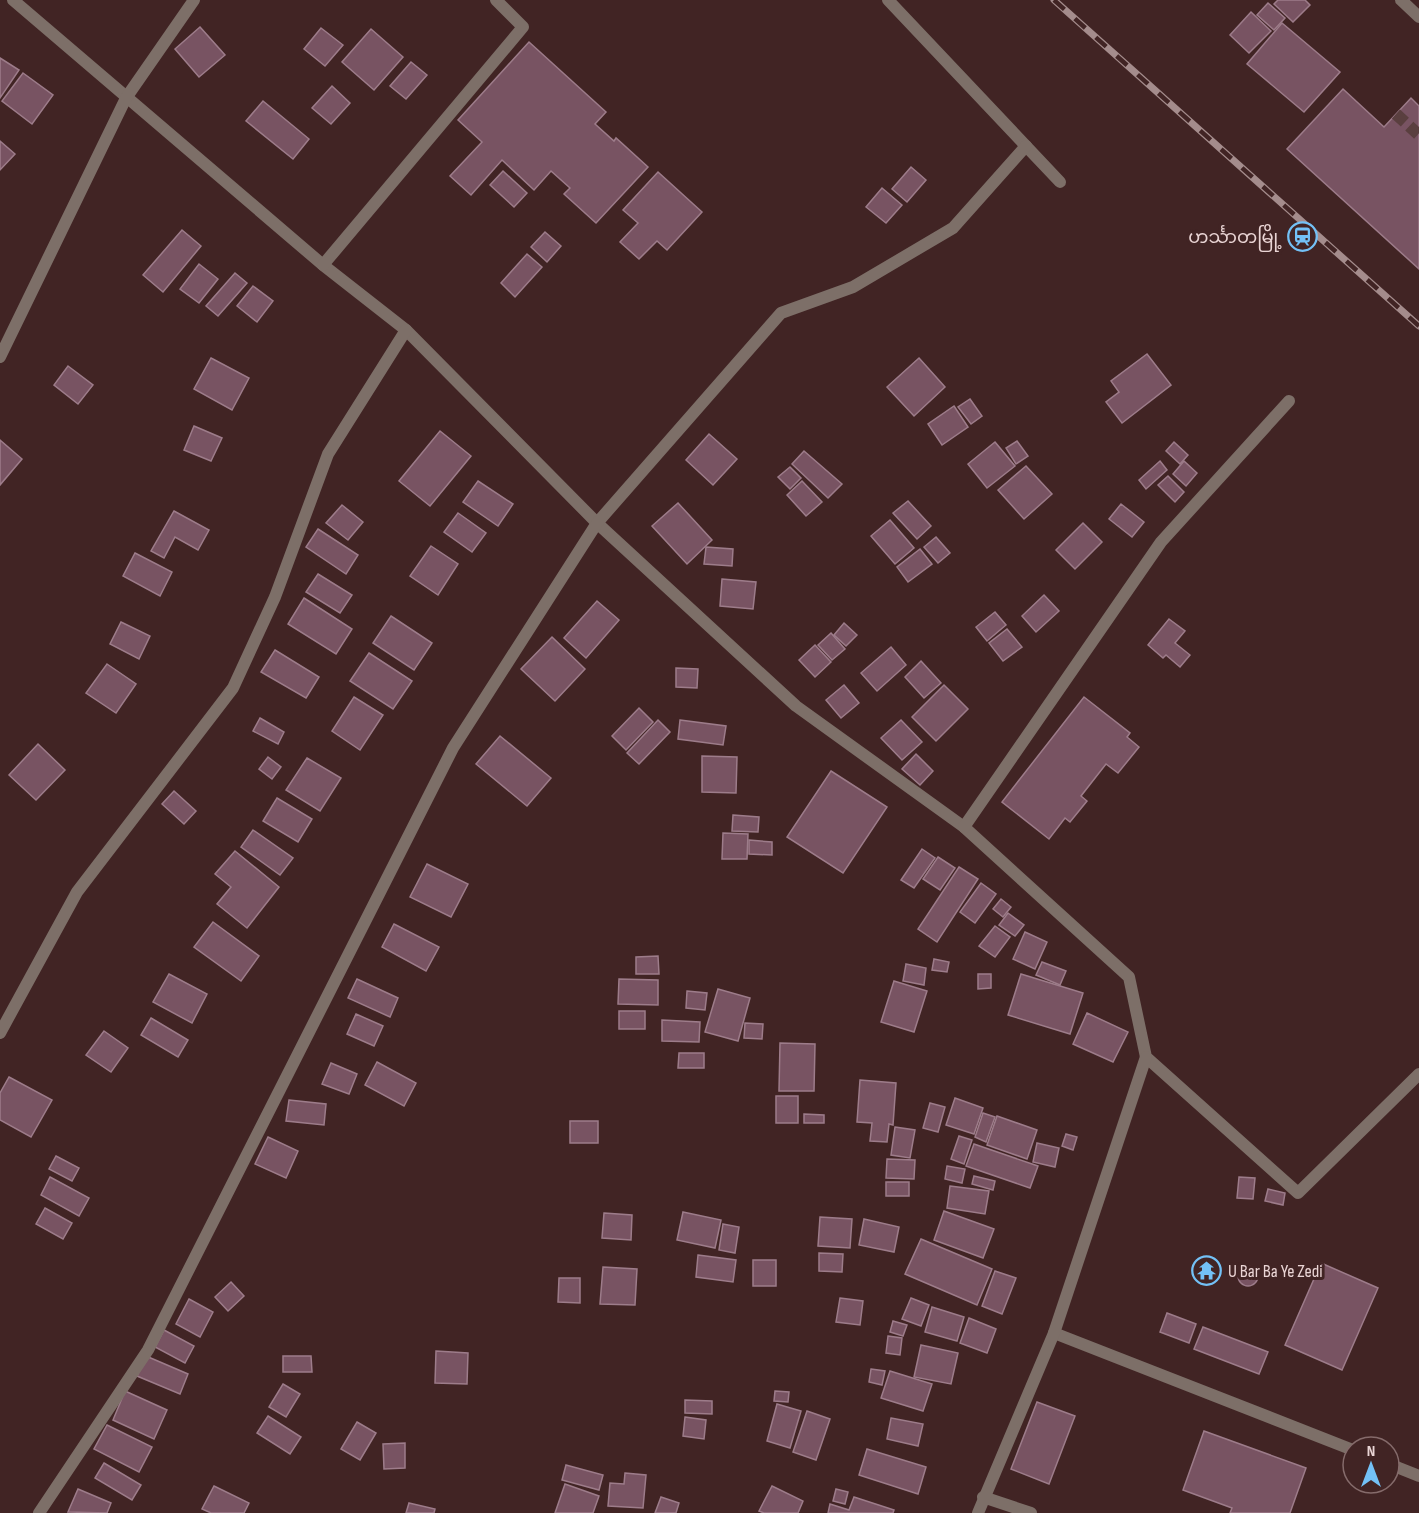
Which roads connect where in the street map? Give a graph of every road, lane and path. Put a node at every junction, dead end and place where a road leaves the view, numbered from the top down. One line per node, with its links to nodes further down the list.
1 (13, 0): 7 (street)
2 (194, 0): 7 (street)
3 (496, 0): 10 (street)
4 (888, 0): 8 (street)
5 (1401, 0): 6 (street)
6 (1419, 17)
7 (126, 98): 10 (street); 12 (street)
8 (1026, 146): 9 (street); 14 (street)
9 (1060, 182)
10 (324, 265): 11 (street)
11 (406, 330): 14 (street); 16 (street)
12 (0, 357)
13 (1289, 401): 15 (street)
14 (597, 523): 15 (street); 24 (street)
15 (964, 827): 17 (street)
16 (0, 1033)
17 (1146, 1057): 18 (street); 19 (street)
18 (1419, 1074)
19 (1054, 1333): 20 (street); 23 (street)
20 (1341, 1445)
21 (1401, 1469): 22 (street)
22 (1419, 1476)
23 (983, 1497): 25 (street); 26 (street)
24 (39, 1513)
25 (978, 1513)
26 (1031, 1513)

